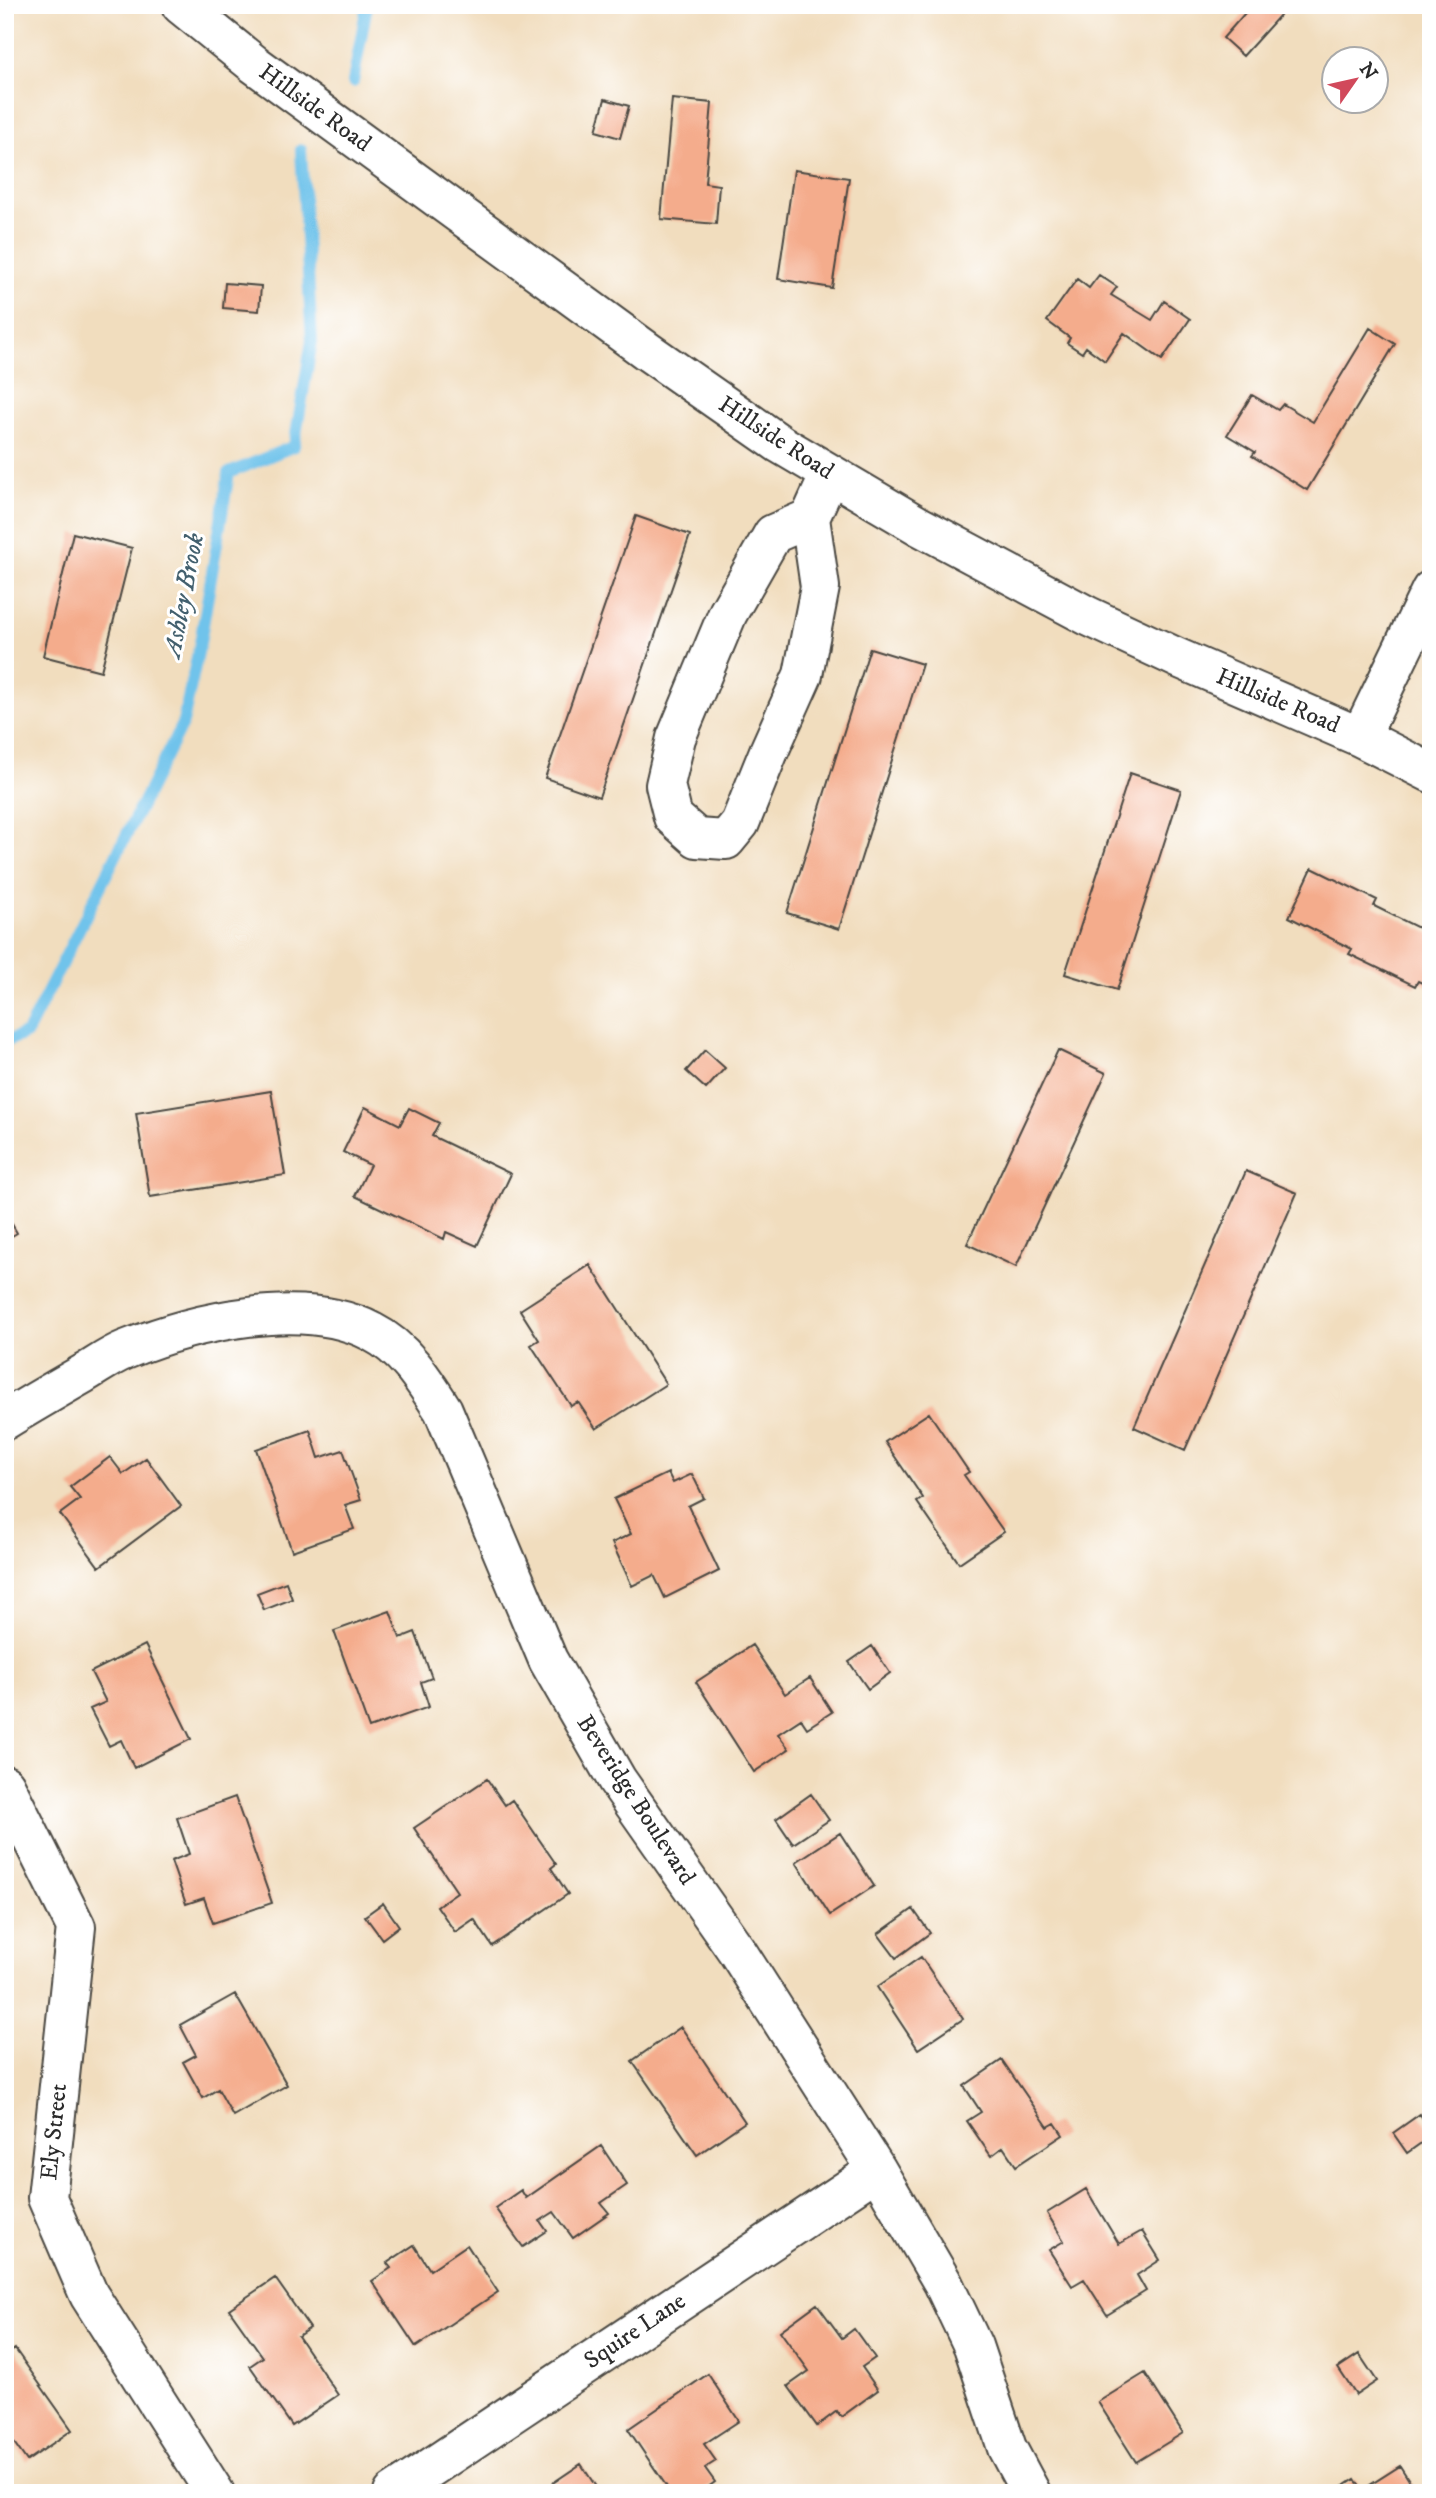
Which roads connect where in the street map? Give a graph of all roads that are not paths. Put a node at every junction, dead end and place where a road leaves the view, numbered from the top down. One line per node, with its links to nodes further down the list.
1 (181, 5): 2 (street, Hillside Road)
2 (830, 474): 3 (street); 5 (street, Hillside Road)
3 (810, 518): 3 (street)
4 (1431, 590): 5 (street)
5 (1360, 737): 6 (street, Hillside Road)
6 (1431, 774)
7 (5, 1420): 9 (street, Beveridge Boulevard)
8 (5, 1785): 10 (street, Ely Street)
9 (877, 2170): 11 (street, Squire Lane); 12 (street, Beveridge Boulevard)
10 (215, 2493)
11 (393, 2493)
12 (1031, 2493)

